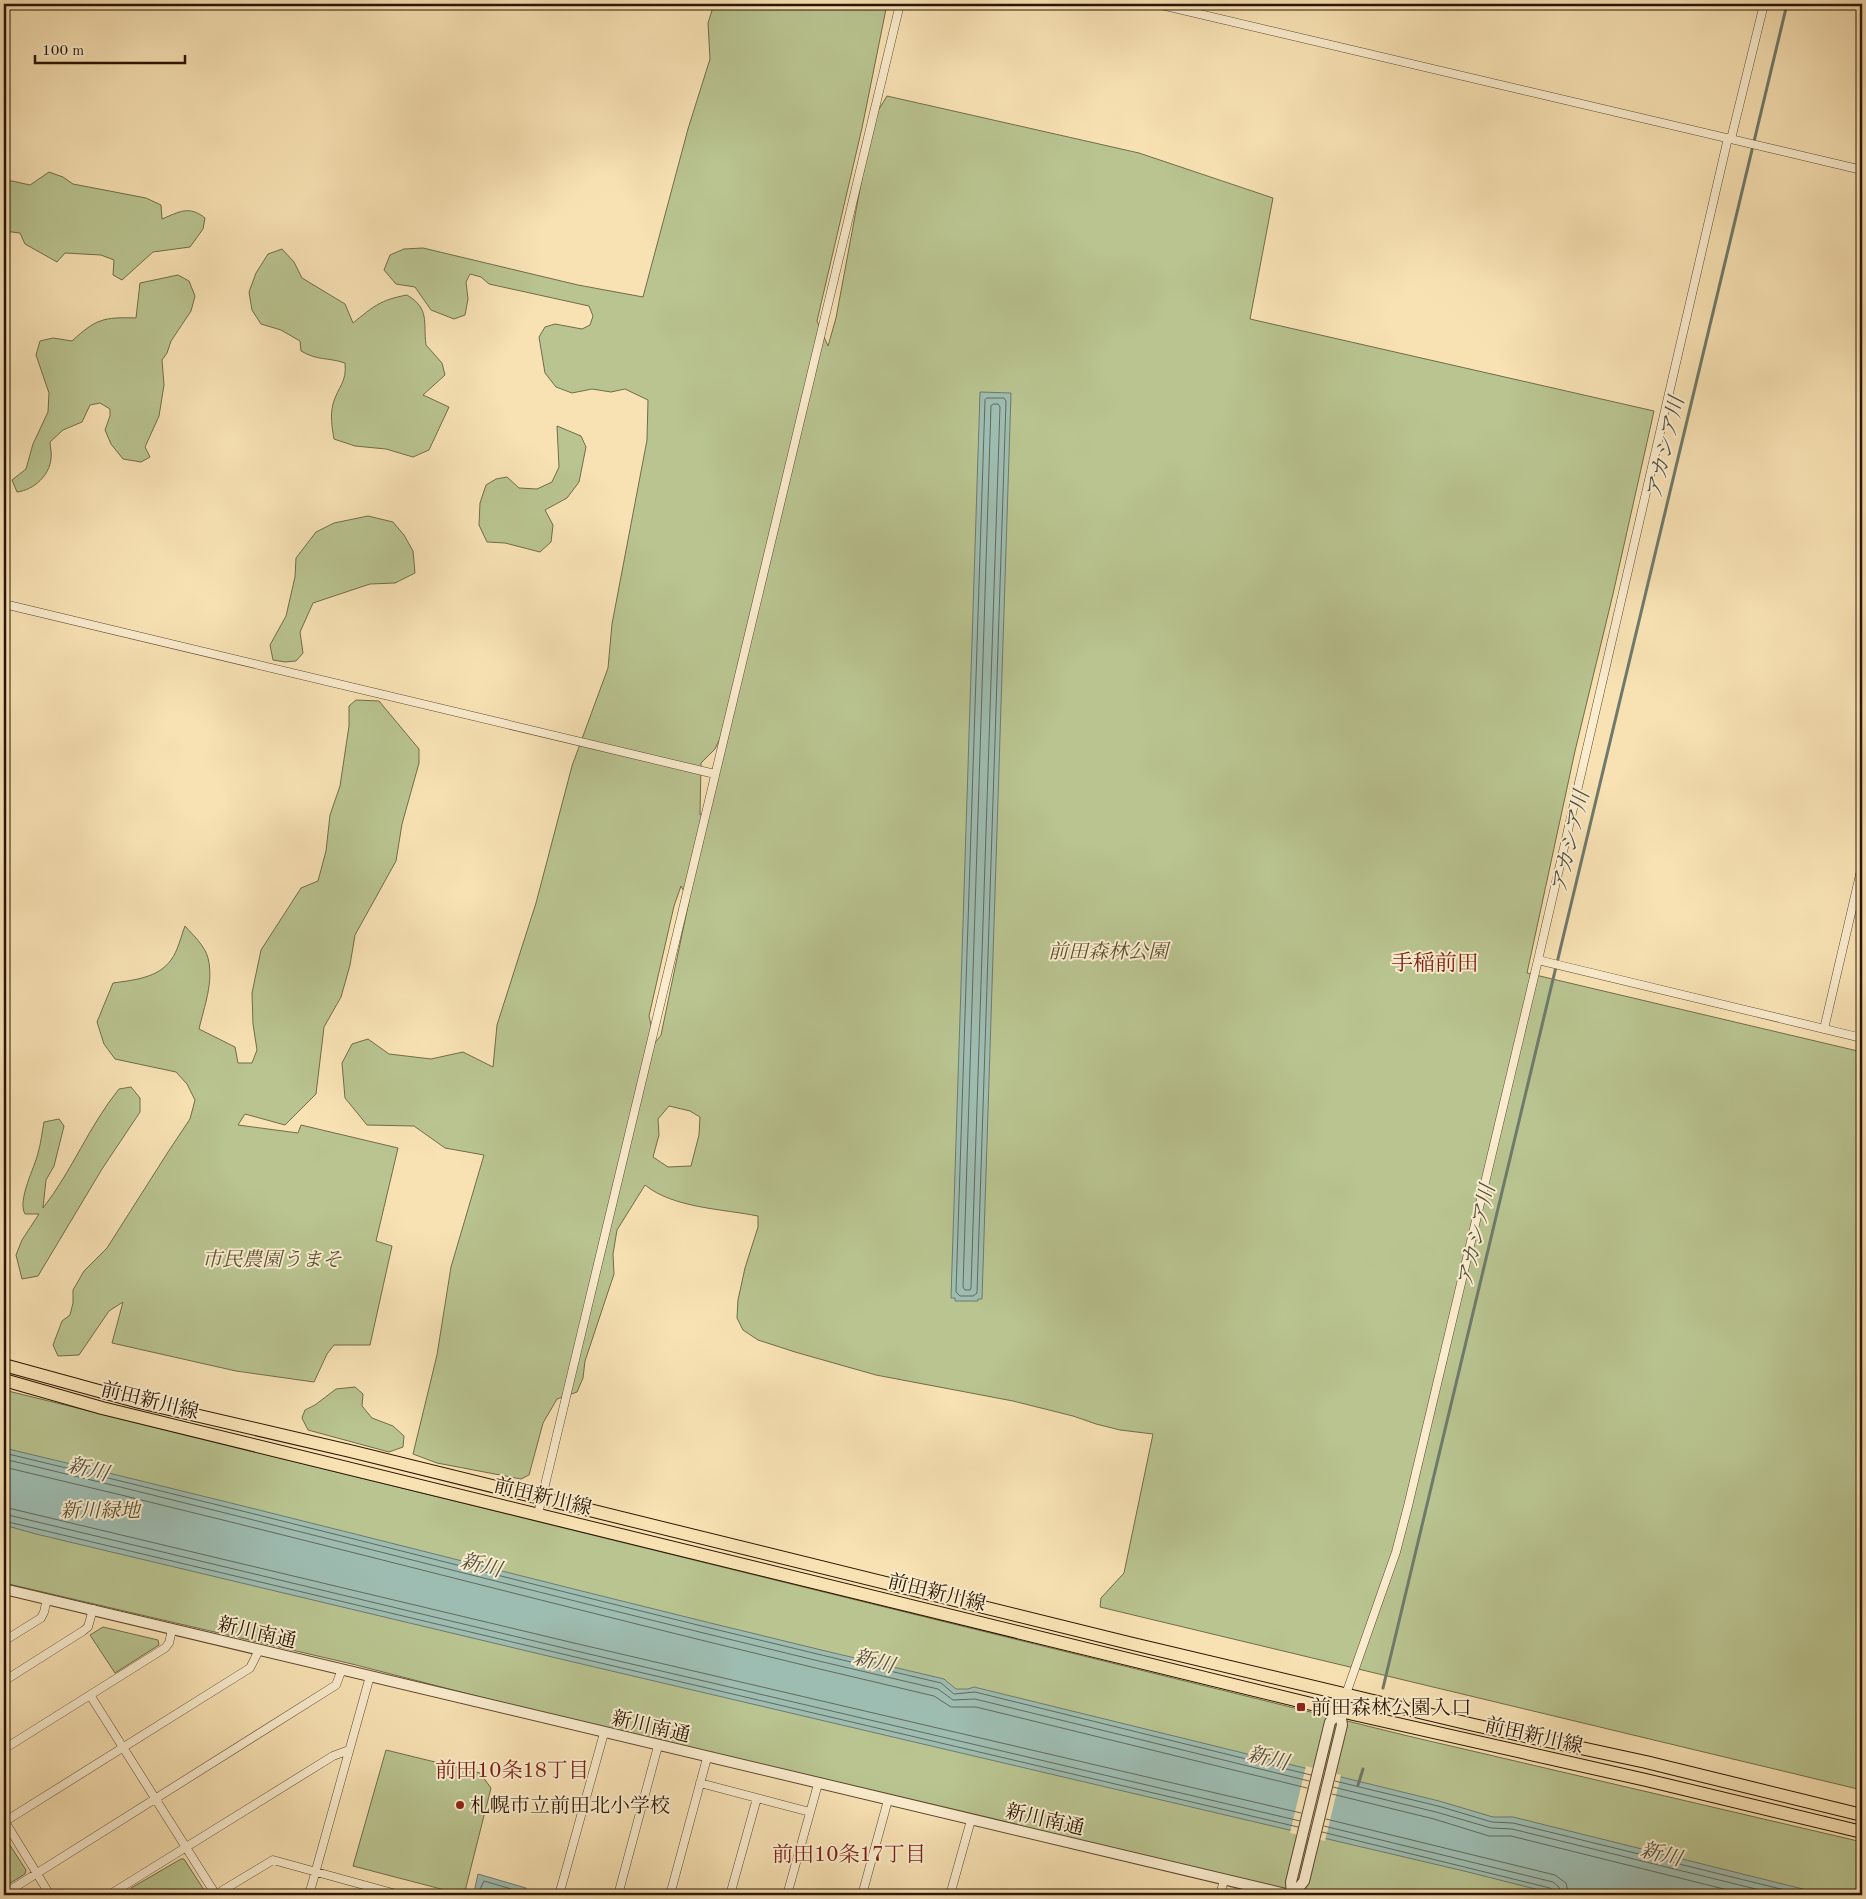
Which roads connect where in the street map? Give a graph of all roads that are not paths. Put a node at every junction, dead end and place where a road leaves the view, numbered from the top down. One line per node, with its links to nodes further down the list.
1 (900, 4): 7 (street)
2 (1157, 4): 4 (street)
3 (1764, 4): 4 (street)
4 (1732, 139): 5 (street); 9 (street)
5 (1862, 170)
6 (4, 604): 7 (street)
7 (715, 774): 14 (street)
8 (1862, 866): 10 (street)
9 (1540, 961): 10 (street); 25 (street)
10 (1824, 1029): 11 (street)
11 (1862, 1038)
12 (4, 1365): 14 (main road, 前田新川線)
13 (4, 1380): 15 (main road, 前田新川線)
14 (542, 1498): 15 (street); 25 (main road, 前田新川線)
15 (538, 1514): 27 (main road, 前田新川線)
16 (4, 1589): 17 (street, 新川南通)
17 (47, 1599): 18 (street, 新川南通); 20 (street)
18 (93, 1609): 19 (street, 新川南通); 24 (street)
19 (172, 1630): 21 (street, 新川南通); 26 (street)
20 (4, 1641)
21 (259, 1650): 22 (street, 新川南通); 30 (street)
22 (342, 1669): 23 (street, 新川南通); 36 (street)
23 (370, 1676): 28 (street, 新川南通); 32 (street)
24 (4, 1680)
25 (1346, 1694): 27 (street); 40 (main road, 前田新川線)
26 (90, 1695): 30 (street); 31 (street)
27 (1340, 1711): 43 (main road, 前田新川線); 63 (street); 63 (street)
28 (604, 1733): 29 (street, 新川南通); 55 (street)
29 (658, 1746): 33 (street, 新川南通); 56 (street)
30 (124, 1747): 36 (street); 42 (street)
31 (4, 1749)
32 (349, 1750): 44 (street); 45 (street)
33 (707, 1758): 34 (street); 35 (street, 新川南通)
34 (700, 1783): 37 (street); 57 (street)
35 (818, 1784): 38 (street, 新川南通); 39 (street)
36 (156, 1798): 44 (street); 46 (street)
37 (757, 1798): 39 (street); 58 (street)
38 (888, 1800): 41 (street, 新川南通); 60 (street)
39 (810, 1812): 59 (street)
40 (1862, 1815)
41 (971, 1820): 47 (street, 新川南通); 61 (street)
42 (4, 1821): 46 (street)
43 (1862, 1832)
44 (187, 1847): 51 (street); 52 (street)
45 (315, 1871): 48 (street); 52 (street); 53 (street)
46 (36, 1873): 49 (street); 50 (street)
47 (1224, 1880): 62 (street); 63 (street, 新川南通)
48 (372, 1891): 54 (street)
49 (4, 1894)
50 (50, 1895)
51 (109, 1895)
52 (216, 1895)
53 (309, 1895)
54 (400, 1895)
55 (559, 1895)
56 (618, 1895)
57 (670, 1895)
58 (730, 1895)
59 (787, 1895)
60 (862, 1895)
61 (950, 1895)
62 (1220, 1895)
63 (1292, 1895)

